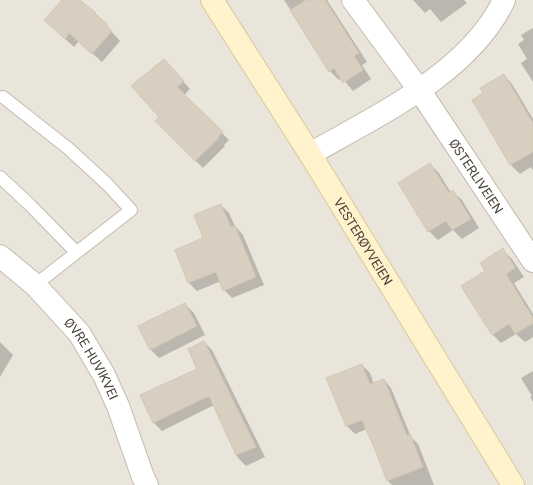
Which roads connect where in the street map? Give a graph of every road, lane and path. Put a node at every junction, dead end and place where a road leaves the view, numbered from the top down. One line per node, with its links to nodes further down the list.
1 (212, 0): 6 (main road, VESTERØYVEIEN)
2 (353, 0): 4 (street, ØSTERLIVEIEN)
3 (504, 0): 4 (street)
4 (420, 91): 6 (street); 10 (street, ØSTERLIVEIEN)
5 (3, 97): 8 (lane)
6 (310, 154): 13 (main road, VESTERØYVEIEN)
7 (0, 177): 8 (lane)
8 (76, 252): 11 (lane)
9 (0, 256): 11 (street, ØVRE HUVIKVEI)
10 (533, 261)
11 (35, 285): 12 (street, ØVRE HUVIKVEI)
12 (143, 482)
13 (513, 485)

